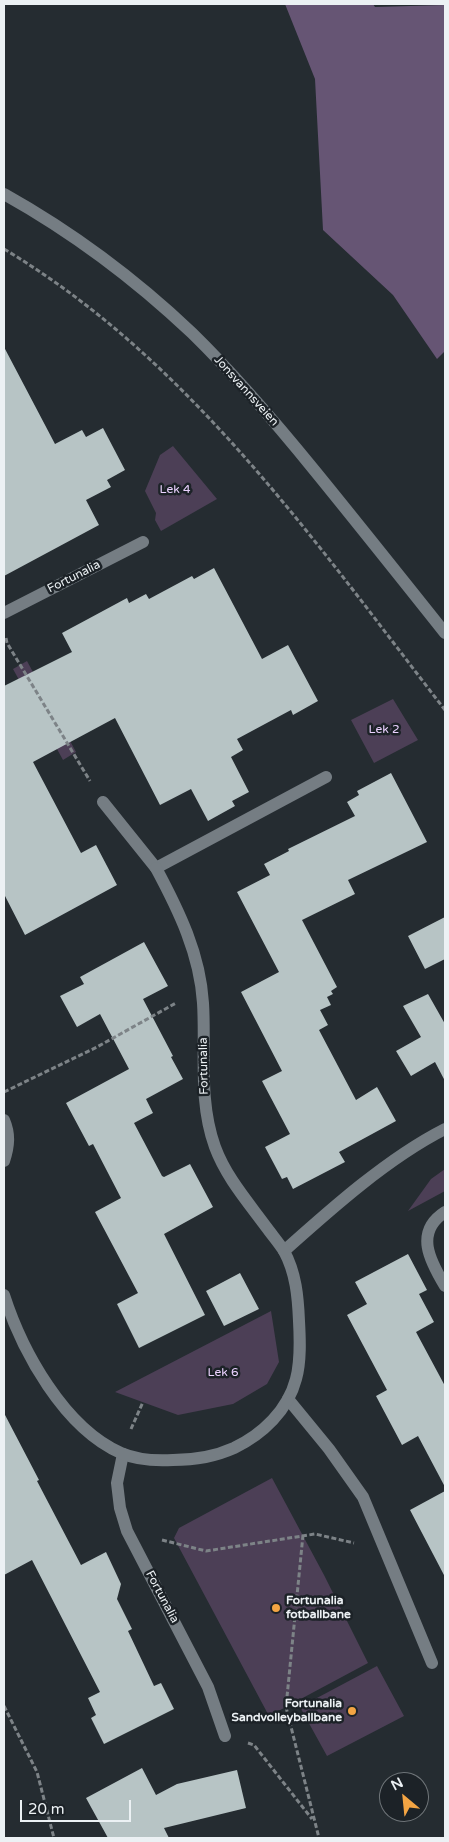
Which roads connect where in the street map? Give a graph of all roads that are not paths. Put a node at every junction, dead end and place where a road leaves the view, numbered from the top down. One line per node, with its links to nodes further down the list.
1 (4, 194): 4 (street, Jonsvannsveien)
2 (143, 542): 3 (street, Fortunalia)
3 (4, 613)
4 (445, 633)
5 (326, 777): 7 (street)
6 (102, 802): 7 (street, Fortunalia)
7 (156, 868): 12 (street, Fortunalia)
8 (4, 1120): 10 (street)
9 (445, 1129): 12 (street)
10 (4, 1161)
11 (445, 1212): 13 (street)
12 (284, 1251): 15 (street, Fortunalia)
13 (445, 1286)
14 (4, 1294): 16 (street, Fortunalia)
15 (288, 1400): 16 (street, Fortunalia); 17 (street)
16 (123, 1454): 18 (street, Fortunalia)
17 (432, 1663)
18 (225, 1736)

